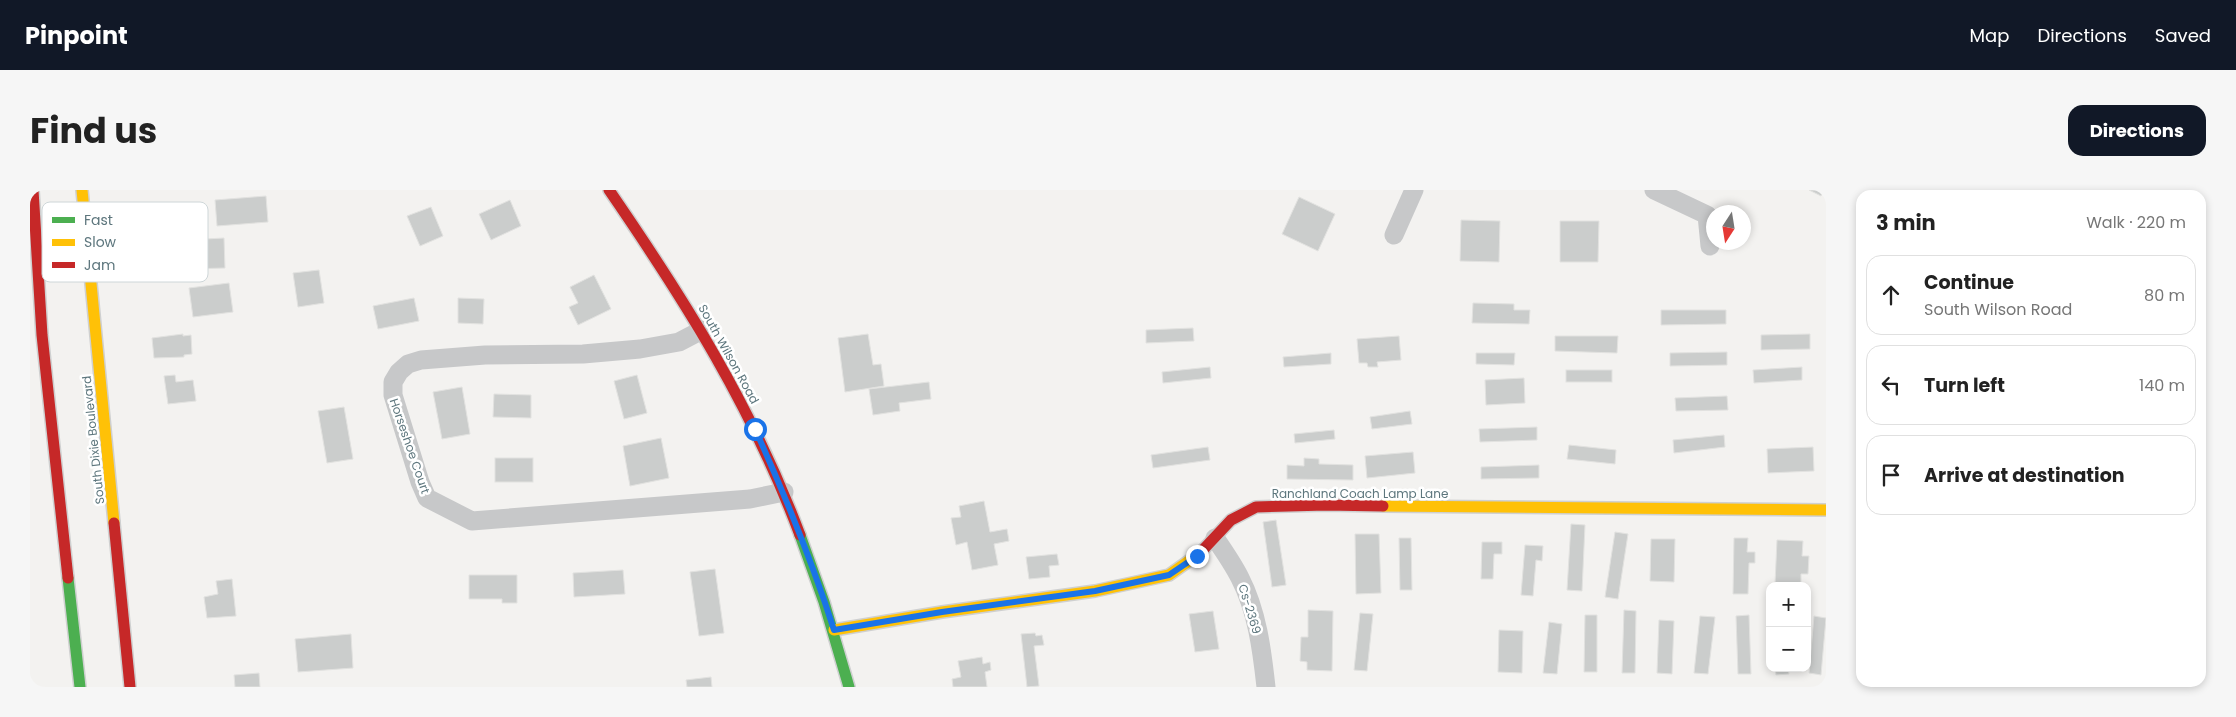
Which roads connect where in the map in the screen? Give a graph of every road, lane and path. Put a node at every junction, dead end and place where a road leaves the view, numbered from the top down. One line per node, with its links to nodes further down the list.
1 (33, 190): 13 (main road)
2 (609, 190): 8 (main road, South Wilson Road)
3 (1414, 190): 6 (street)
4 (1654, 190): 5 (street)
5 (1706, 215)
6 (1394, 234)
7 (91, 282): 16 (main road, South Dixie Boulevard)
8 (702, 330): 9 (main road, South Wilson Road); 9 (street, Horseshoe Court)
9 (784, 492): 12 (main road, South Wilson Road)
10 (1826, 510): 11 (main road, Ranchland Coach Lamp Lane)
11 (1215, 538): 12 (main road, Ranchland Coach Lamp Lane); 18 (street, Cs-2369)
12 (834, 630): 17 (main road, South Wilson Road)
13 (78, 672): 14 (main road); 15 (main road)
14 (80, 687)
15 (94, 687)
16 (130, 687)
17 (848, 687)
18 (1266, 687)

